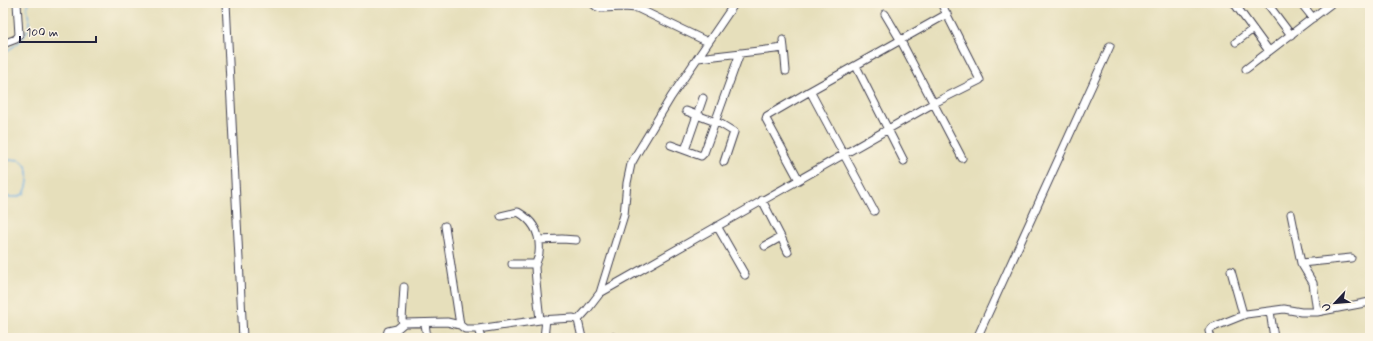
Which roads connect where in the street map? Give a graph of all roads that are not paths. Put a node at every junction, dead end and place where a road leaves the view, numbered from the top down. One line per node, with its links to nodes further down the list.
1 (17, 3): 19 (street)
2 (226, 3): 71 (street)
3 (592, 3): 17 (street)
4 (735, 3): 17 (street)
5 (941, 3): 11 (street)
6 (1234, 3): 13 (street)
7 (1267, 3): 14 (street)
8 (1301, 3): 12 (street)
9 (1332, 3): 12 (street)
10 (885, 14): 16 (street)
11 (947, 14): 16 (street); 30 (street)
12 (1313, 18): 14 (street)
13 (1253, 29): 18 (street); 22 (street)
14 (1291, 34): 22 (street)
15 (783, 40): 21 (street)
16 (901, 41): 25 (street); 30 (street)
17 (708, 42): 24 (street)
18 (1236, 42)
19 (3, 44)
20 (1110, 46): 77 (street)
21 (784, 48): 23 (street); 27 (street)
22 (1270, 50): 26 (street)
23 (740, 53): 24 (street); 33 (street)
24 (698, 58): 60 (street)
25 (856, 66): 28 (street); 34 (street)
26 (1246, 69)
27 (786, 71)
28 (810, 92): 37 (street); 41 (street)
29 (703, 98): 32 (street)
30 (934, 103): 34 (street); 38 (street)
31 (686, 111): 32 (street)
32 (697, 115): 33 (street); 36 (street)
33 (716, 121): 36 (street); 40 (street)
34 (889, 130): 37 (street); 39 (street)
35 (671, 145): 36 (street)
36 (685, 150)
37 (844, 155): 41 (street); 43 (street)
38 (962, 158)
39 (904, 161)
40 (724, 162)
41 (799, 180): 42 (street)
42 (762, 200): 47 (street); 48 (street)
43 (874, 211)
44 (1291, 214): 54 (street)
45 (501, 216): 49 (street)
46 (445, 226): 69 (street)
47 (717, 226): 58 (street); 60 (street)
48 (781, 237): 51 (street); 52 (street)
49 (539, 240): 50 (street); 56 (street)
50 (576, 240)
51 (765, 246)
52 (788, 252)
53 (1351, 258): 54 (street)
54 (1301, 263): 63 (street)
55 (512, 264): 56 (street)
56 (536, 264): 65 (street)
57 (1231, 271): 64 (street)
58 (745, 276)
59 (404, 287): 68 (street)
60 (600, 292): 66 (street)
61 (1370, 302): 63 (street)
62 (1270, 311): 63 (street); 64 (street); 79 (street)
63 (1317, 312)
64 (1243, 314): 78 (street)
65 (543, 320): 66 (street); 70 (street); 75 (street)
66 (578, 320): 76 (street)
67 (425, 322): 68 (street); 69 (street); 73 (street)
68 (404, 323): 72 (street)
69 (460, 325): 70 (street)
70 (478, 329): 74 (street)
71 (244, 338)
72 (386, 338)
73 (427, 338)
74 (481, 338)
75 (544, 338)
76 (582, 338)
77 (977, 338)
78 (1211, 338)
79 (1274, 338)

